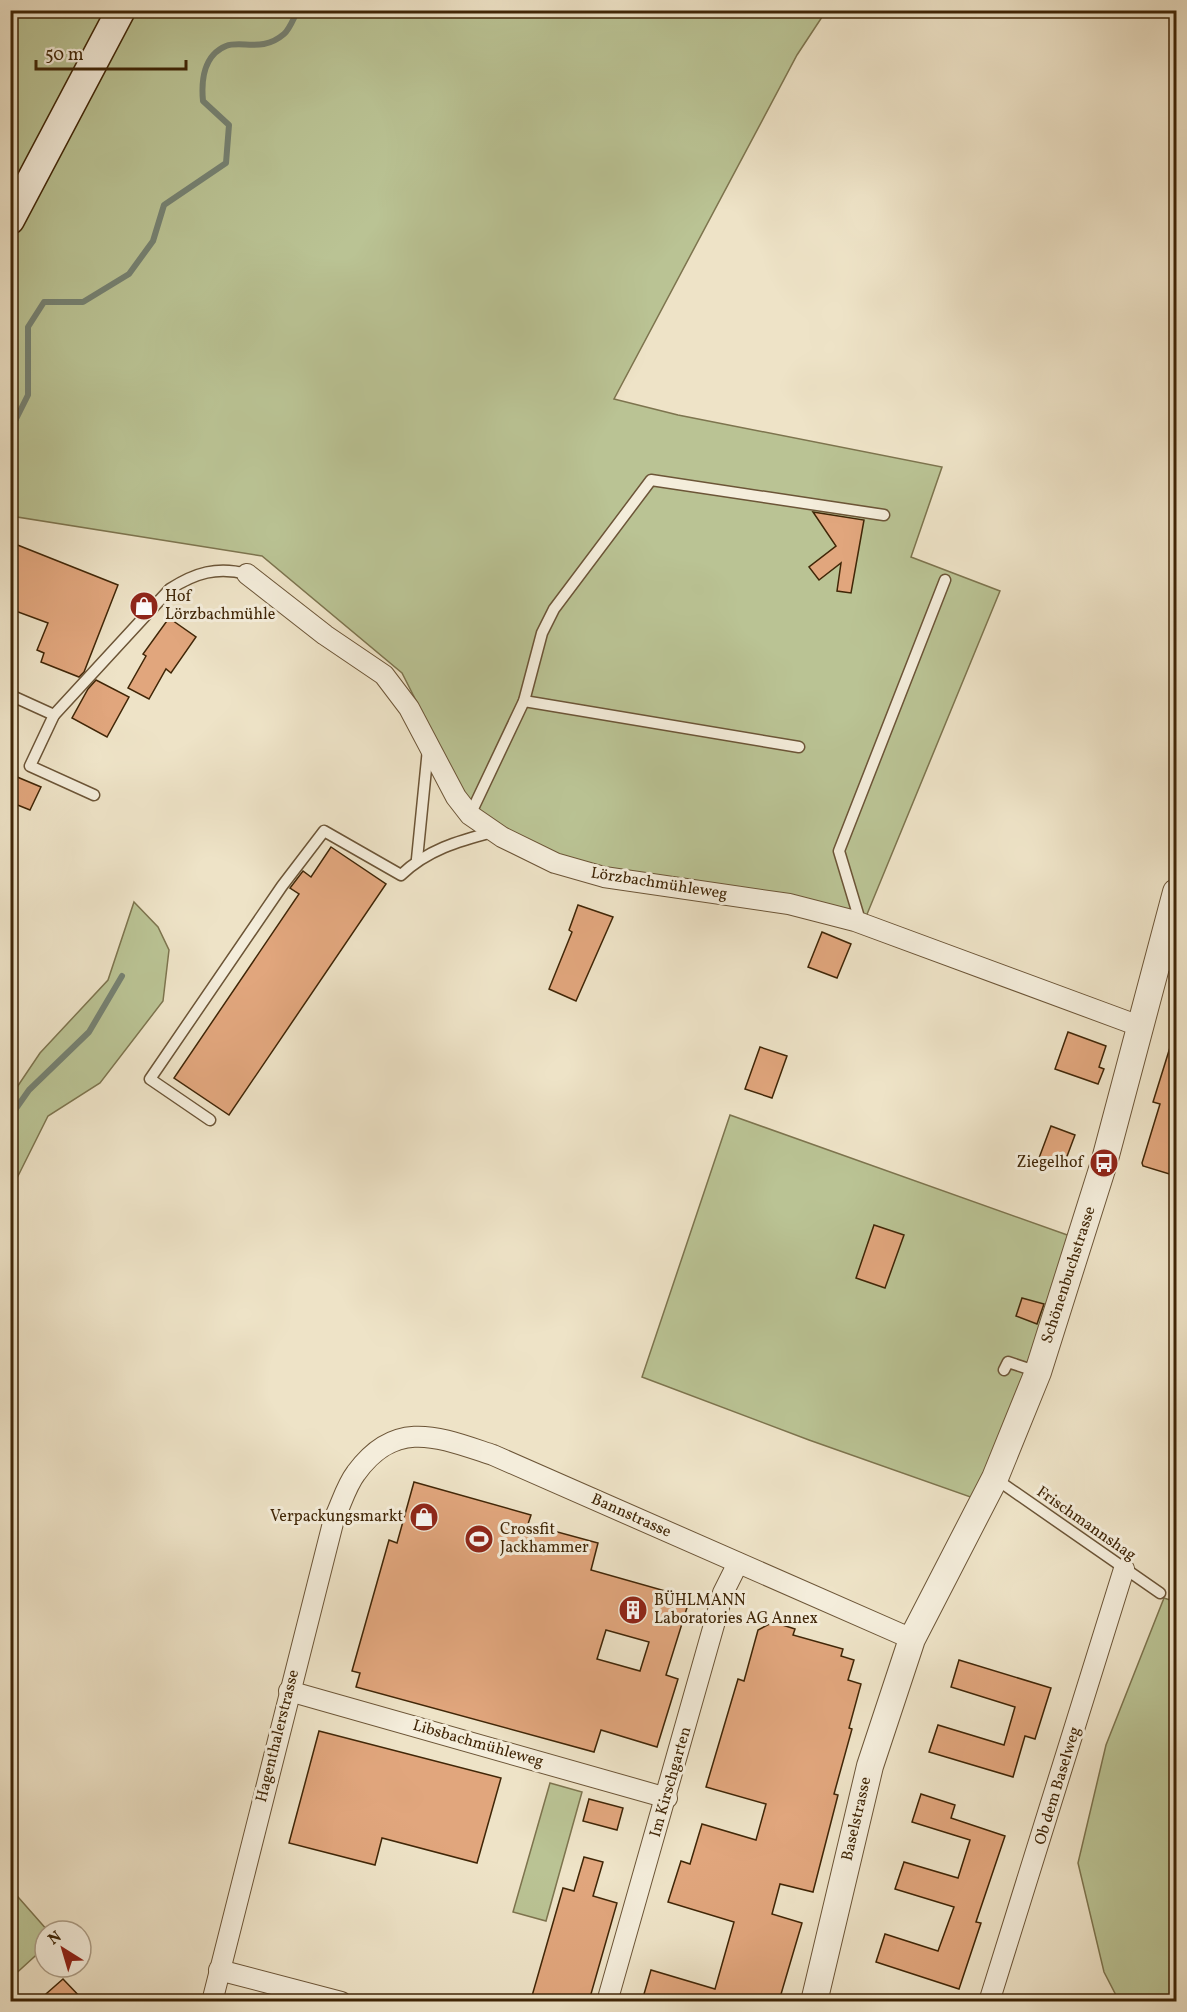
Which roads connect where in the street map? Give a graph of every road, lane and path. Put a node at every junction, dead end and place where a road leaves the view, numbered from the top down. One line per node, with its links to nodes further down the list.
1 (121, 10): 2 (main road)
2 (10, 220)
3 (884, 515): 7 (lane)
4 (247, 574): 8 (lane, Lörzbachmühleweg); 9 (street, Lörzbachmühleweg)
5 (945, 580): 16 (lane)
6 (10, 695): 8 (lane)
7 (524, 702): 10 (lane); 12 (lane)
8 (54, 715): 11 (lane, Lörzbachmühleweg)
9 (428, 744): 12 (street, Lörzbachmühleweg); 14 (lane)
10 (799, 747)
11 (94, 795)
12 (470, 815): 13 (street, Lörzbachmühleweg)
13 (493, 831): 14 (lane); 16 (street, Lörzbachmühleweg)
14 (417, 859): 19 (lane)
15 (1176, 892): 17 (street, Schönenbuchstrasse)
16 (855, 921): 18 (street, Lörzbachmühleweg)
17 (1168, 965): 18 (street, Schönenbuchstrasse)
18 (1142, 1027): 21 (street, Schönenbuchstrasse)
19 (210, 1120)
20 (1004, 1370): 21 (lane)
21 (1038, 1372): 23 (street, Schönenbuchstrasse)
22 (354, 1474): 24 (street, Bannstrasse); 28 (street, Hagenthalerstrasse)
23 (995, 1479): 25 (lane, Frischmannshag); 27 (street, Schönenbuchstrasse)
24 (738, 1563): 27 (street, Bannstrasse); 29 (street, Im Kirschgarten)
25 (1124, 1569): 26 (lane, Frischmannshag); 35 (street, Ob dem Baselweg)
26 (1160, 1593)
27 (912, 1639): 34 (street, Baselstrasse)
28 (289, 1691): 29 (street, Libsbachmühleweg); 30 (street, Hagenthalerstrasse)
29 (667, 1798): 33 (street, Im Kirschgarten)
30 (219, 1970): 31 (street, Hagenthalerstrasse); 32 (street)
31 (212, 2001)
32 (341, 2001)
33 (607, 2001)
34 (814, 2001)
35 (989, 2001)

